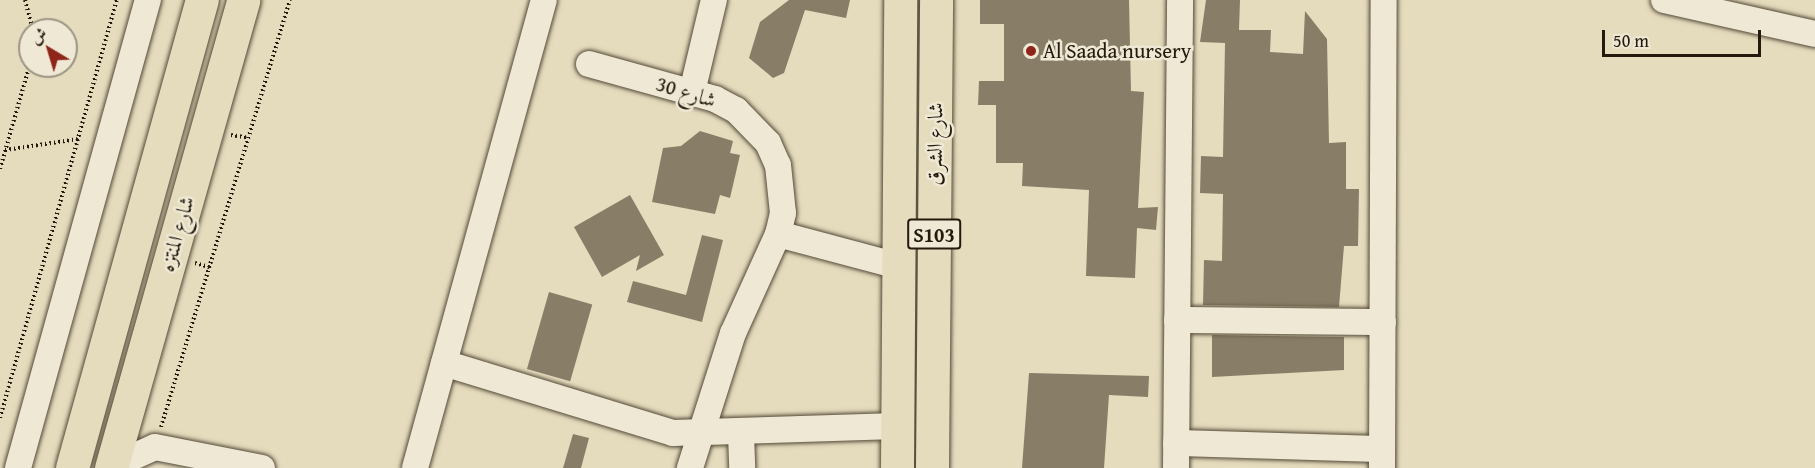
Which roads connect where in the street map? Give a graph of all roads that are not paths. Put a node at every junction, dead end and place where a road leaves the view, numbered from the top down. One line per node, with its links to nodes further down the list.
1 (148, 0): 26 (street)
2 (202, 0): 27 (main road, شارع المنتزه)
3 (243, 0): 25 (main road, شارع المنتزه)
4 (544, 0): 18 (street)
5 (714, 0): 13 (street)
6 (900, 0): 15 (main road, شارع الشرق / S103)
7 (936, 0): 19 (main road, شارع الشرق / S103)
8 (1180, 0): 16 (street)
9 (1664, 0): 11 (street)
10 (1386, 4): 17 (street)
11 (1815, 34)
12 (589, 64): 13 (street, شارع 30)
13 (692, 92): 14 (street, شارع 30)
14 (778, 234): 15 (street); 22 (street, شارع 30)
15 (898, 273): 19 (main road); 20 (main road, شارع الشرق / S103)
16 (1177, 320): 17 (street); 23 (street)
17 (1383, 322): 24 (street)
18 (444, 363): 22 (street); 29 (street)
19 (932, 384): 33 (main road, شارع الشرق / S103)
20 (897, 426): 21 (street); 32 (main road, شارع الشرق / S103)
21 (741, 433): 22 (street); 31 (street)
22 (700, 436): 30 (street, شارع 30)
23 (1176, 443): 24 (street); 34 (street)
24 (1382, 458)
25 (111, 467): 28 (street)
26 (18, 468)
27 (72, 468)
28 (262, 468)
29 (415, 468)
30 (690, 468)
31 (742, 468)
32 (897, 468)
33 (932, 468)
34 (1176, 468)

